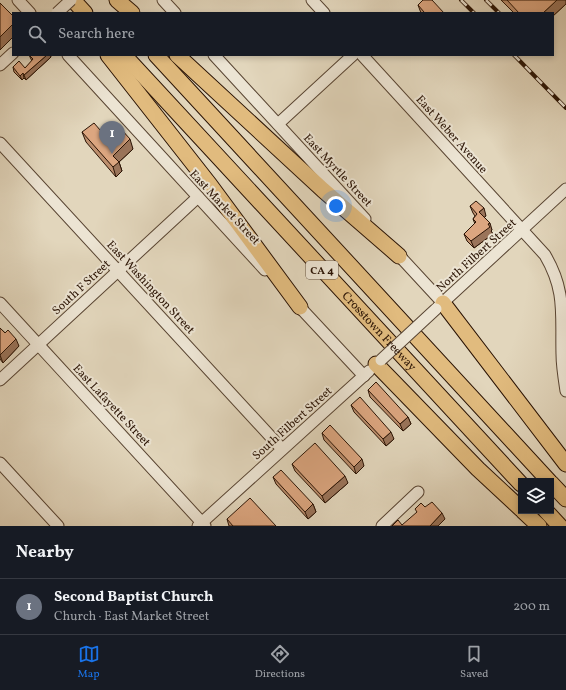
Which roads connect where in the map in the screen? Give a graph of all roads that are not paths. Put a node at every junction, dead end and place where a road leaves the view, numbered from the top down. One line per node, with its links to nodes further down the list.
1 (18, 0): 8 (street)
2 (65, 0): 10 (highway)
3 (72, 0): 9 (street, bridge); 11 (highway)
4 (106, 0): 12 (highway)
5 (117, 0): 13 (highway)
6 (163, 0): 14 (street)
7 (312, 0): 15 (street)
8 (29, 12)
9 (58, 12)
10 (75, 12)
11 (84, 12)
12 (117, 12)
13 (131, 12)
14 (174, 12)
15 (323, 12)
16 (12, 54): 25 (street)
17 (69, 56): 29 (street, East Market Street)
18 (109, 56): 35 (highway)
19 (125, 56): 46 (highway, Crosstown Freeway / CA 4)
20 (157, 56): 45 (highway, Crosstown Freeway / CA 4)
21 (178, 56): 31 (highway)
22 (215, 56): 26 (street, East Myrtle Street)
23 (352, 56): 26 (street)
24 (363, 56): 30 (street, East Weber Avenue)
25 (0, 65)
26 (278, 124): 31 (street, East Myrtle Street)
27 (0, 142): 32 (street, East Washington Street)
28 (566, 189): 30 (street, North Filbert Street)
29 (198, 197): 32 (street, South F Street); 35 (street, East Market Street)
30 (522, 230): 34 (street, North Filbert Street); 41 (street)
31 (399, 256): 34 (street, East Myrtle Street)
32 (118, 271): 37 (street, South F Street); 42 (street, East Washington Street)
33 (0, 302): 37 (street, East Lafayette Street)
34 (440, 306): 36 (street, North Filbert Street, bridge); 44 (highway)
35 (300, 307): 39 (street, East Market Street)
36 (404, 339): 38 (street, South Filbert Street, bridge)
37 (38, 344): 40 (street, South F Street); 53 (street, East Lafayette Street)
38 (379, 362): 39 (street, South Filbert Street); 50 (highway)
39 (364, 376): 42 (street, South Filbert Street)
40 (0, 380)
41 (566, 391)
42 (282, 449): 53 (street, South Filbert Street)
43 (0, 463): 54 (street)
44 (566, 464)
45 (546, 478)
46 (518, 481)
47 (554, 486): 49 (highway, Crosstown Freeway / CA 4)
48 (418, 492): 55 (street)
49 (566, 499)
50 (518, 506)
51 (526, 514): 56 (highway)
52 (549, 514): 57 (highway)
53 (202, 525)
54 (58, 526)
55 (382, 526)
56 (539, 526)
57 (560, 526)

